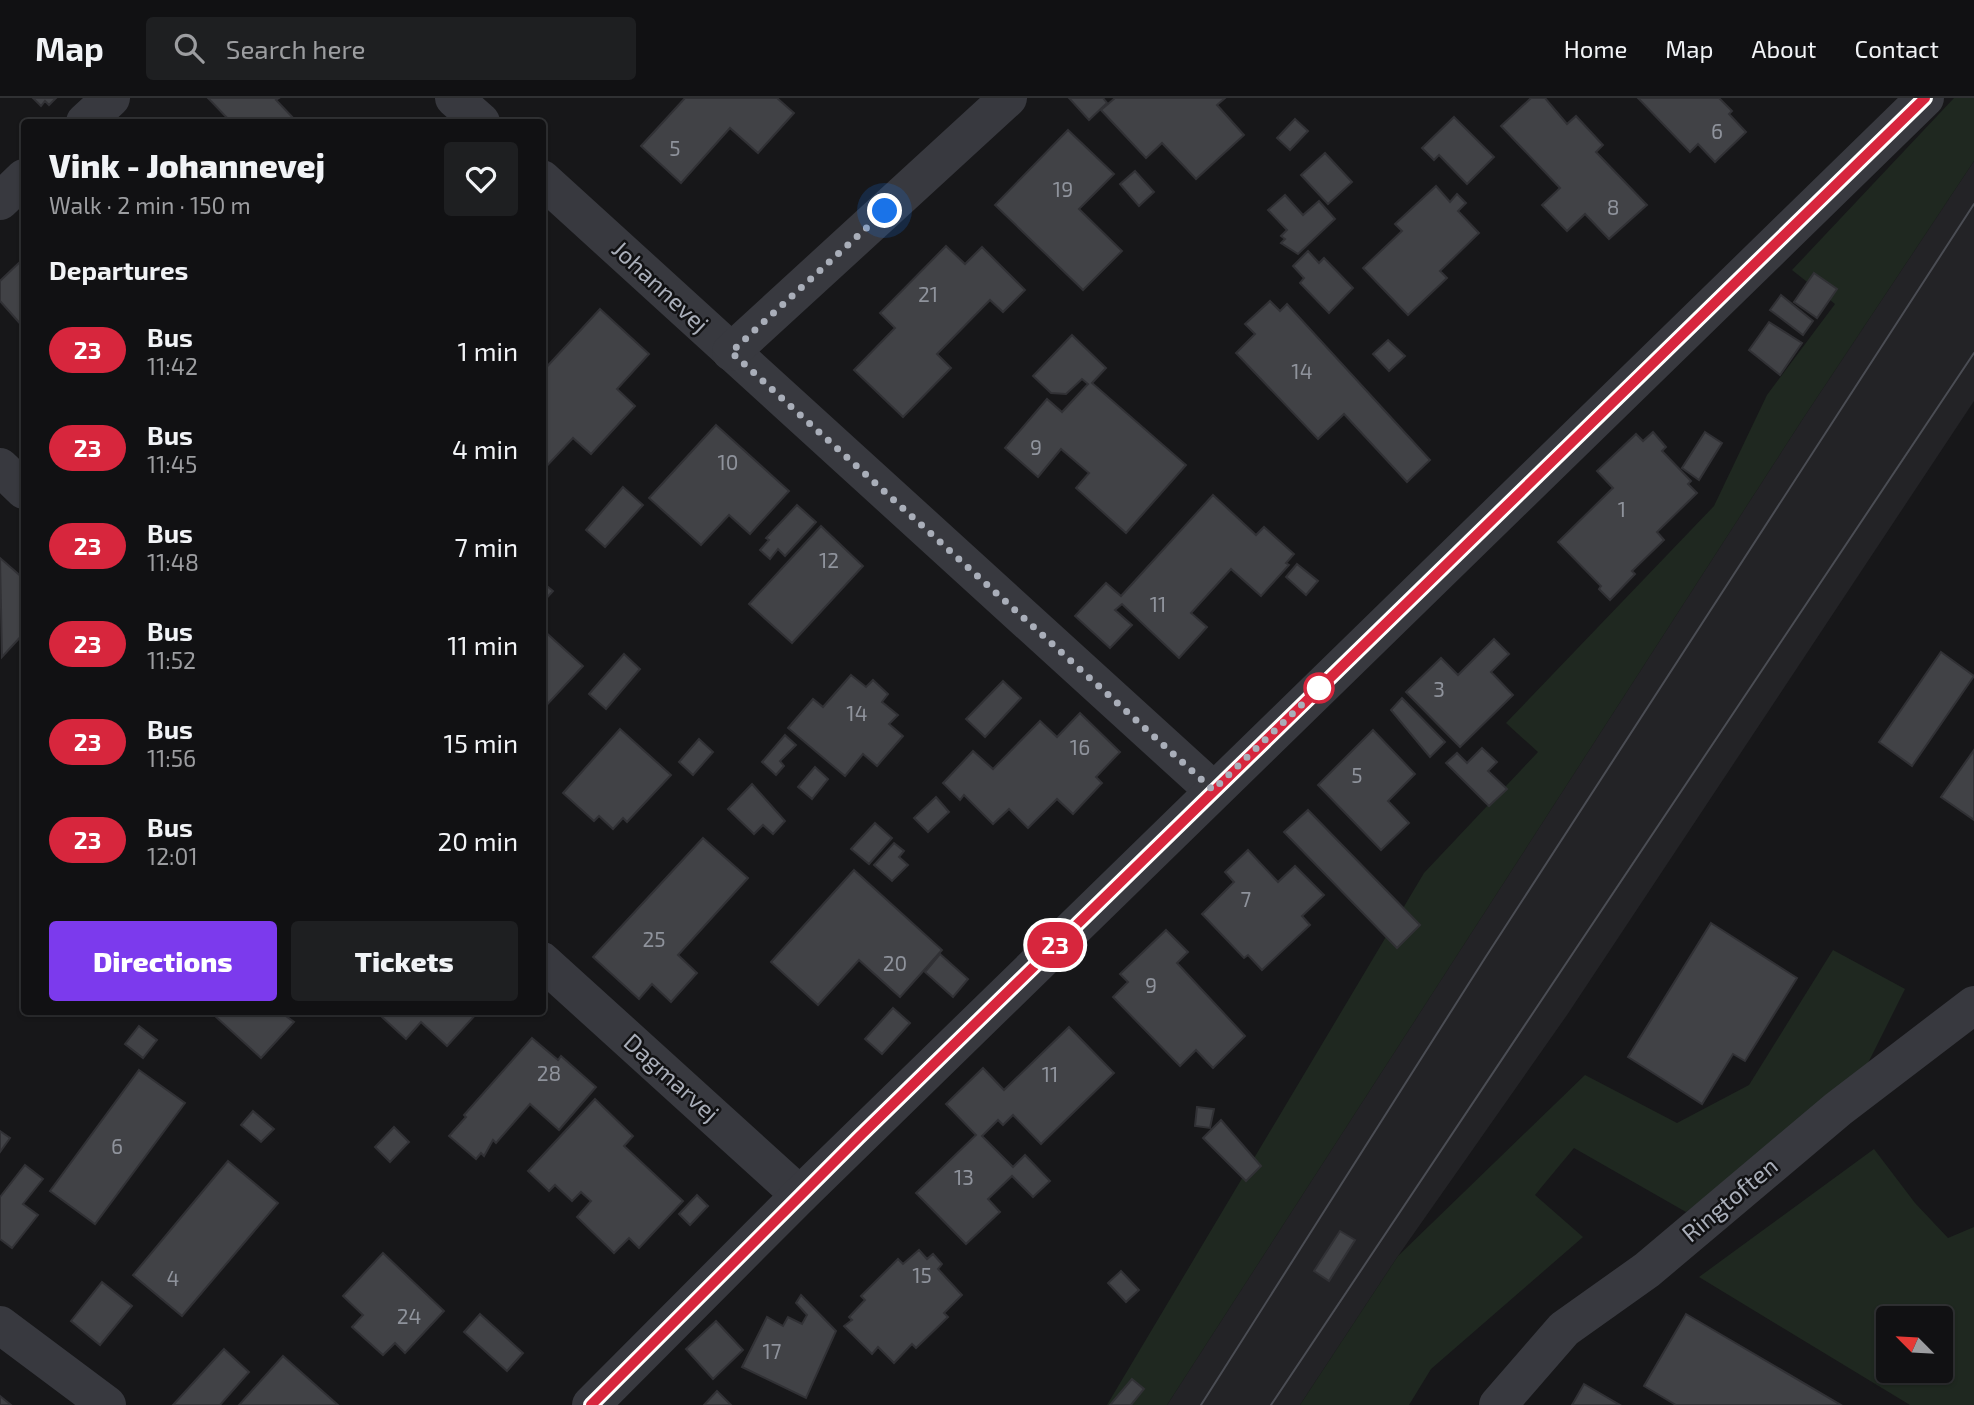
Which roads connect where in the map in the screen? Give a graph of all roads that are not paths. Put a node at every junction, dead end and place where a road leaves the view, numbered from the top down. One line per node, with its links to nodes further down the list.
1 (111, 98): 5 (street)
2 (454, 98): 6 (street)
3 (1008, 98): 10 (street)
4 (1925, 98): 13 (street)
5 (88, 119)
6 (478, 119)
7 (21, 181): 9 (street)
8 (546, 183): 10 (street, Johannevej)
9 (0, 201)
10 (731, 352): 13 (street, Johannevej)
11 (0, 467): 12 (street)
12 (21, 486)
13 (1213, 790): 16 (street)
14 (546, 965): 16 (street, Dagmarvej)
15 (1974, 1005): 20 (street, Ringtoften)
16 (800, 1195): 19 (street)
17 (0, 1325): 18 (street)
18 (107, 1405)
19 (591, 1405)
20 (1498, 1405)

